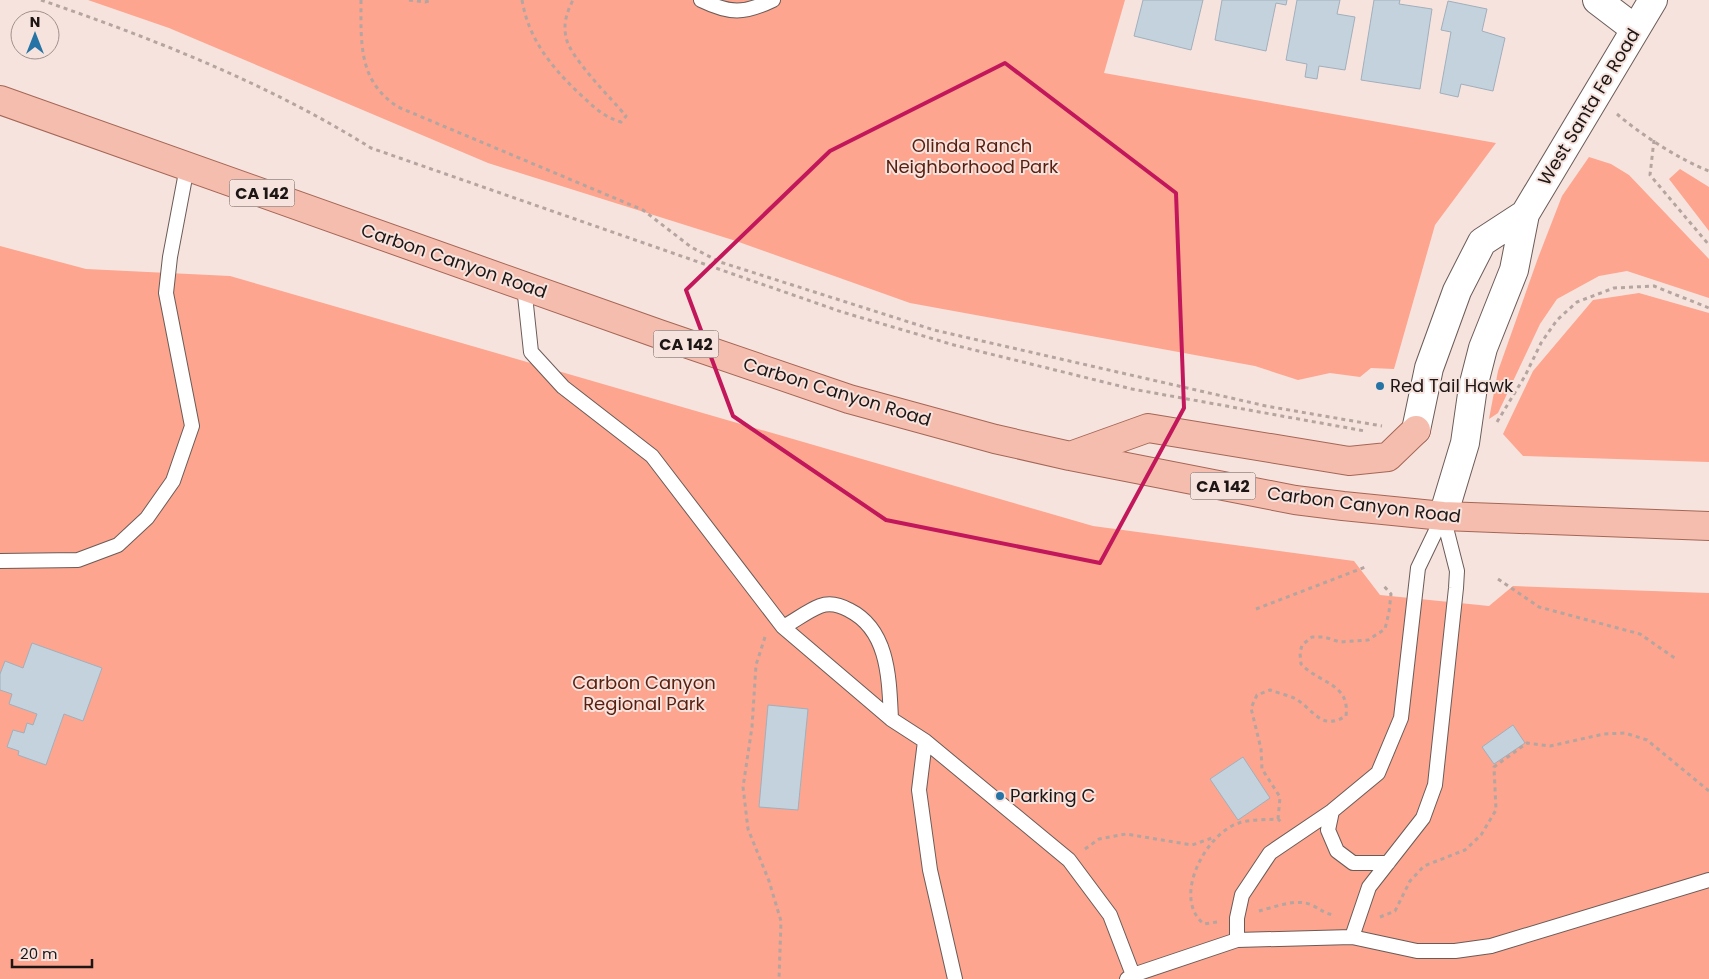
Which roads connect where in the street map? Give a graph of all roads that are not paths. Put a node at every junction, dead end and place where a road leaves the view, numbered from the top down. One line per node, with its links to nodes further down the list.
1 (701, 0): 2 (lane)
2 (773, 0)
3 (1597, 0): 5 (street)
4 (1653, 0): 5 (street, West Santa Fe Road)
5 (1636, 29): 8 (street, West Santa Fe Road)
6 (0, 100): 7 (main road, Carbon Canyon Road / CA 142)
7 (188, 167): 9 (main road, Carbon Canyon Road / CA 142); 14 (lane)
8 (1525, 214): 10 (street, West Santa Fe Road); 12 (street, West Santa Fe Road)
9 (524, 286): 11 (main road, Carbon Canyon Road / CA 142); 15 (lane)
10 (1416, 430): 11 (main road)
11 (1070, 456): 12 (main road, Carbon Canyon Road / CA 142)
12 (1443, 516): 13 (main road, Carbon Canyon Road / CA 142); 18 (lane); 19 (lane)
13 (1709, 526)
14 (0, 561)
15 (783, 627): 16 (lane); 16 (lane)
16 (891, 719): 17 (lane)
17 (925, 741): 23 (lane); 24 (lane)
18 (1332, 811): 19 (lane); 22 (lane)
19 (1388, 864): 21 (lane)
20 (1709, 880): 21 (lane)
21 (1352, 937): 22 (lane)
22 (1237, 940): 23 (lane)
23 (1130, 977)
24 (955, 979)

